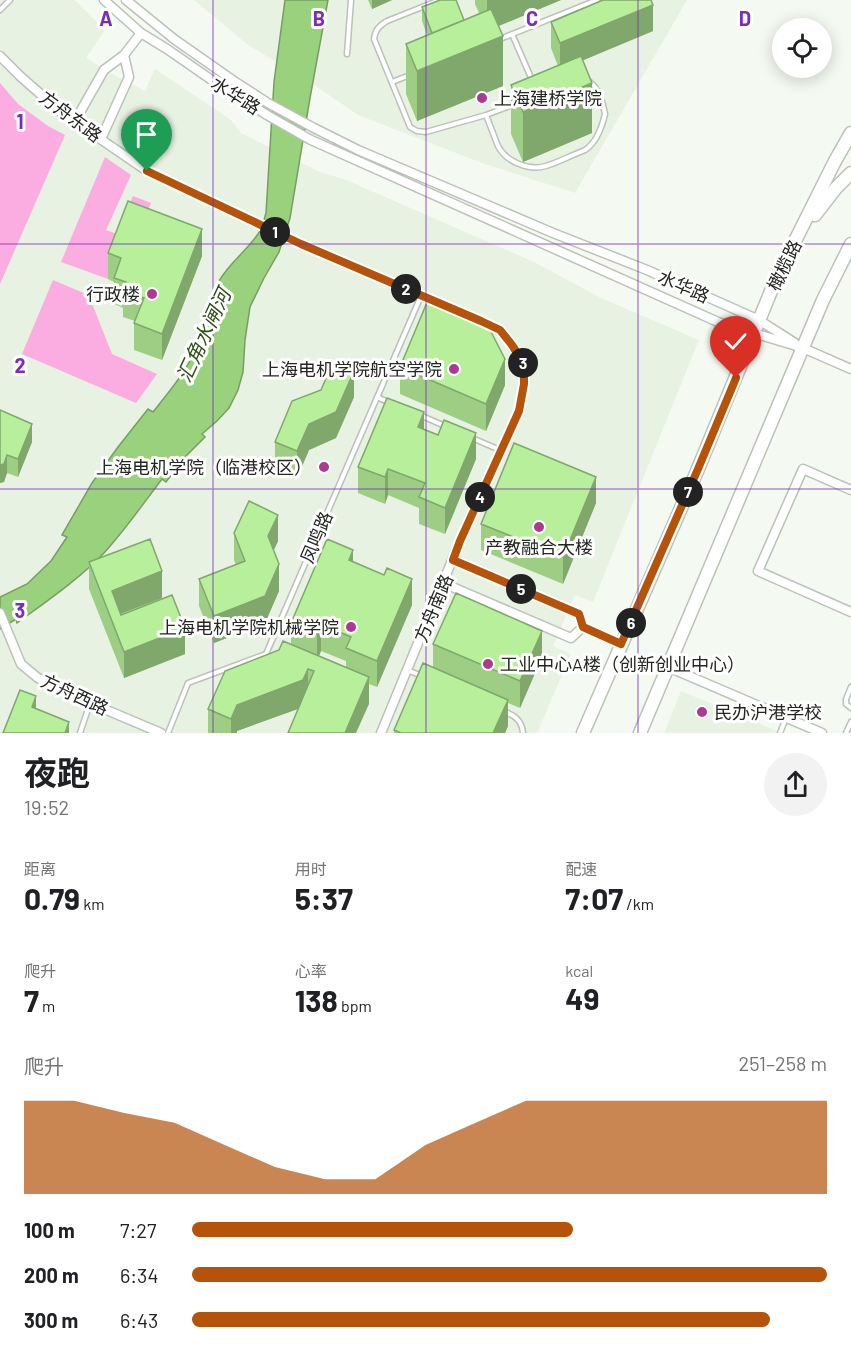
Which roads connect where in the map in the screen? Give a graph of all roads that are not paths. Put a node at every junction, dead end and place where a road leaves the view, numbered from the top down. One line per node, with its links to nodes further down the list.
1 (10, 0): 7 (lane)
2 (104, 0): 8 (street, 水华路)
3 (126, 0): 27 (street, 水华路)
4 (351, 0): 11 (lane)
5 (440, 0): 16 (lane)
6 (595, 0): 9 (lane)
7 (0, 10)
8 (141, 33): 12 (street); 28 (street, 水华路)
9 (512, 34): 10 (lane); 17 (lane)
10 (498, 40)
11 (346, 54)
12 (124, 55): 20 (street); 22 (street)
13 (0, 56): 20 (street, 方舟东路)
14 (413, 73): 16 (lane)
15 (585, 80): 19 (lane)
16 (392, 82): 19 (lane)
17 (534, 84)
18 (522, 101): 19 (lane)
19 (486, 115)
20 (75, 122): 22 (street, 方舟东路)
21 (851, 133): 24 (main road, 橄榄路)
22 (101, 140): 26 (street, 方舟东路)
23 (851, 173): 24 (main road)
24 (797, 237): 27 (main road, 橄榄路)
25 (851, 244): 29 (main road)
26 (421, 295): 31 (lane, 凤鸣路); 36 (street)
27 (759, 320): 28 (main road, 橄榄路); 29 (street, 水华路)
28 (753, 334): 29 (street, 水华路); 43 (main road, 橄榄路)
29 (803, 348): 30 (street); 44 (main road)
30 (851, 369)
31 (377, 397): 32 (lane); 56 (lane, 凤鸣路)
32 (398, 406)
33 (418, 415): 34 (lane)
34 (450, 428)
35 (470, 437): 36 (lane)
36 (501, 450): 38 (street, 方舟南路)
37 (851, 490): 40 (street)
38 (453, 560): 39 (street, 方舟南路); 42 (street)
39 (443, 583): 42 (street); 45 (street, 方舟南路)
40 (851, 612)
41 (0, 614): 48 (street, 方舟西路)
42 (583, 627): 43 (street)
43 (621, 644): 59 (main road, 橄榄路)
44 (668, 667): 51 (street); 60 (main road)
45 (407, 670): 46 (lane); 57 (street, 方舟南路)
46 (428, 679)
47 (851, 687): 49 (lane)
48 (90, 703): 54 (lane); 55 (street, 方舟西路)
49 (851, 708)
50 (501, 710): 58 (lane)
51 (786, 718): 53 (street); 61 (lane)
52 (851, 722): 63 (lane)
53 (806, 730): 62 (street)
54 (80, 733)
55 (161, 733)
56 (168, 733)
57 (381, 733)
58 (523, 733)
59 (583, 733)
60 (640, 733)
61 (780, 733)
62 (822, 733)
63 (846, 733)

